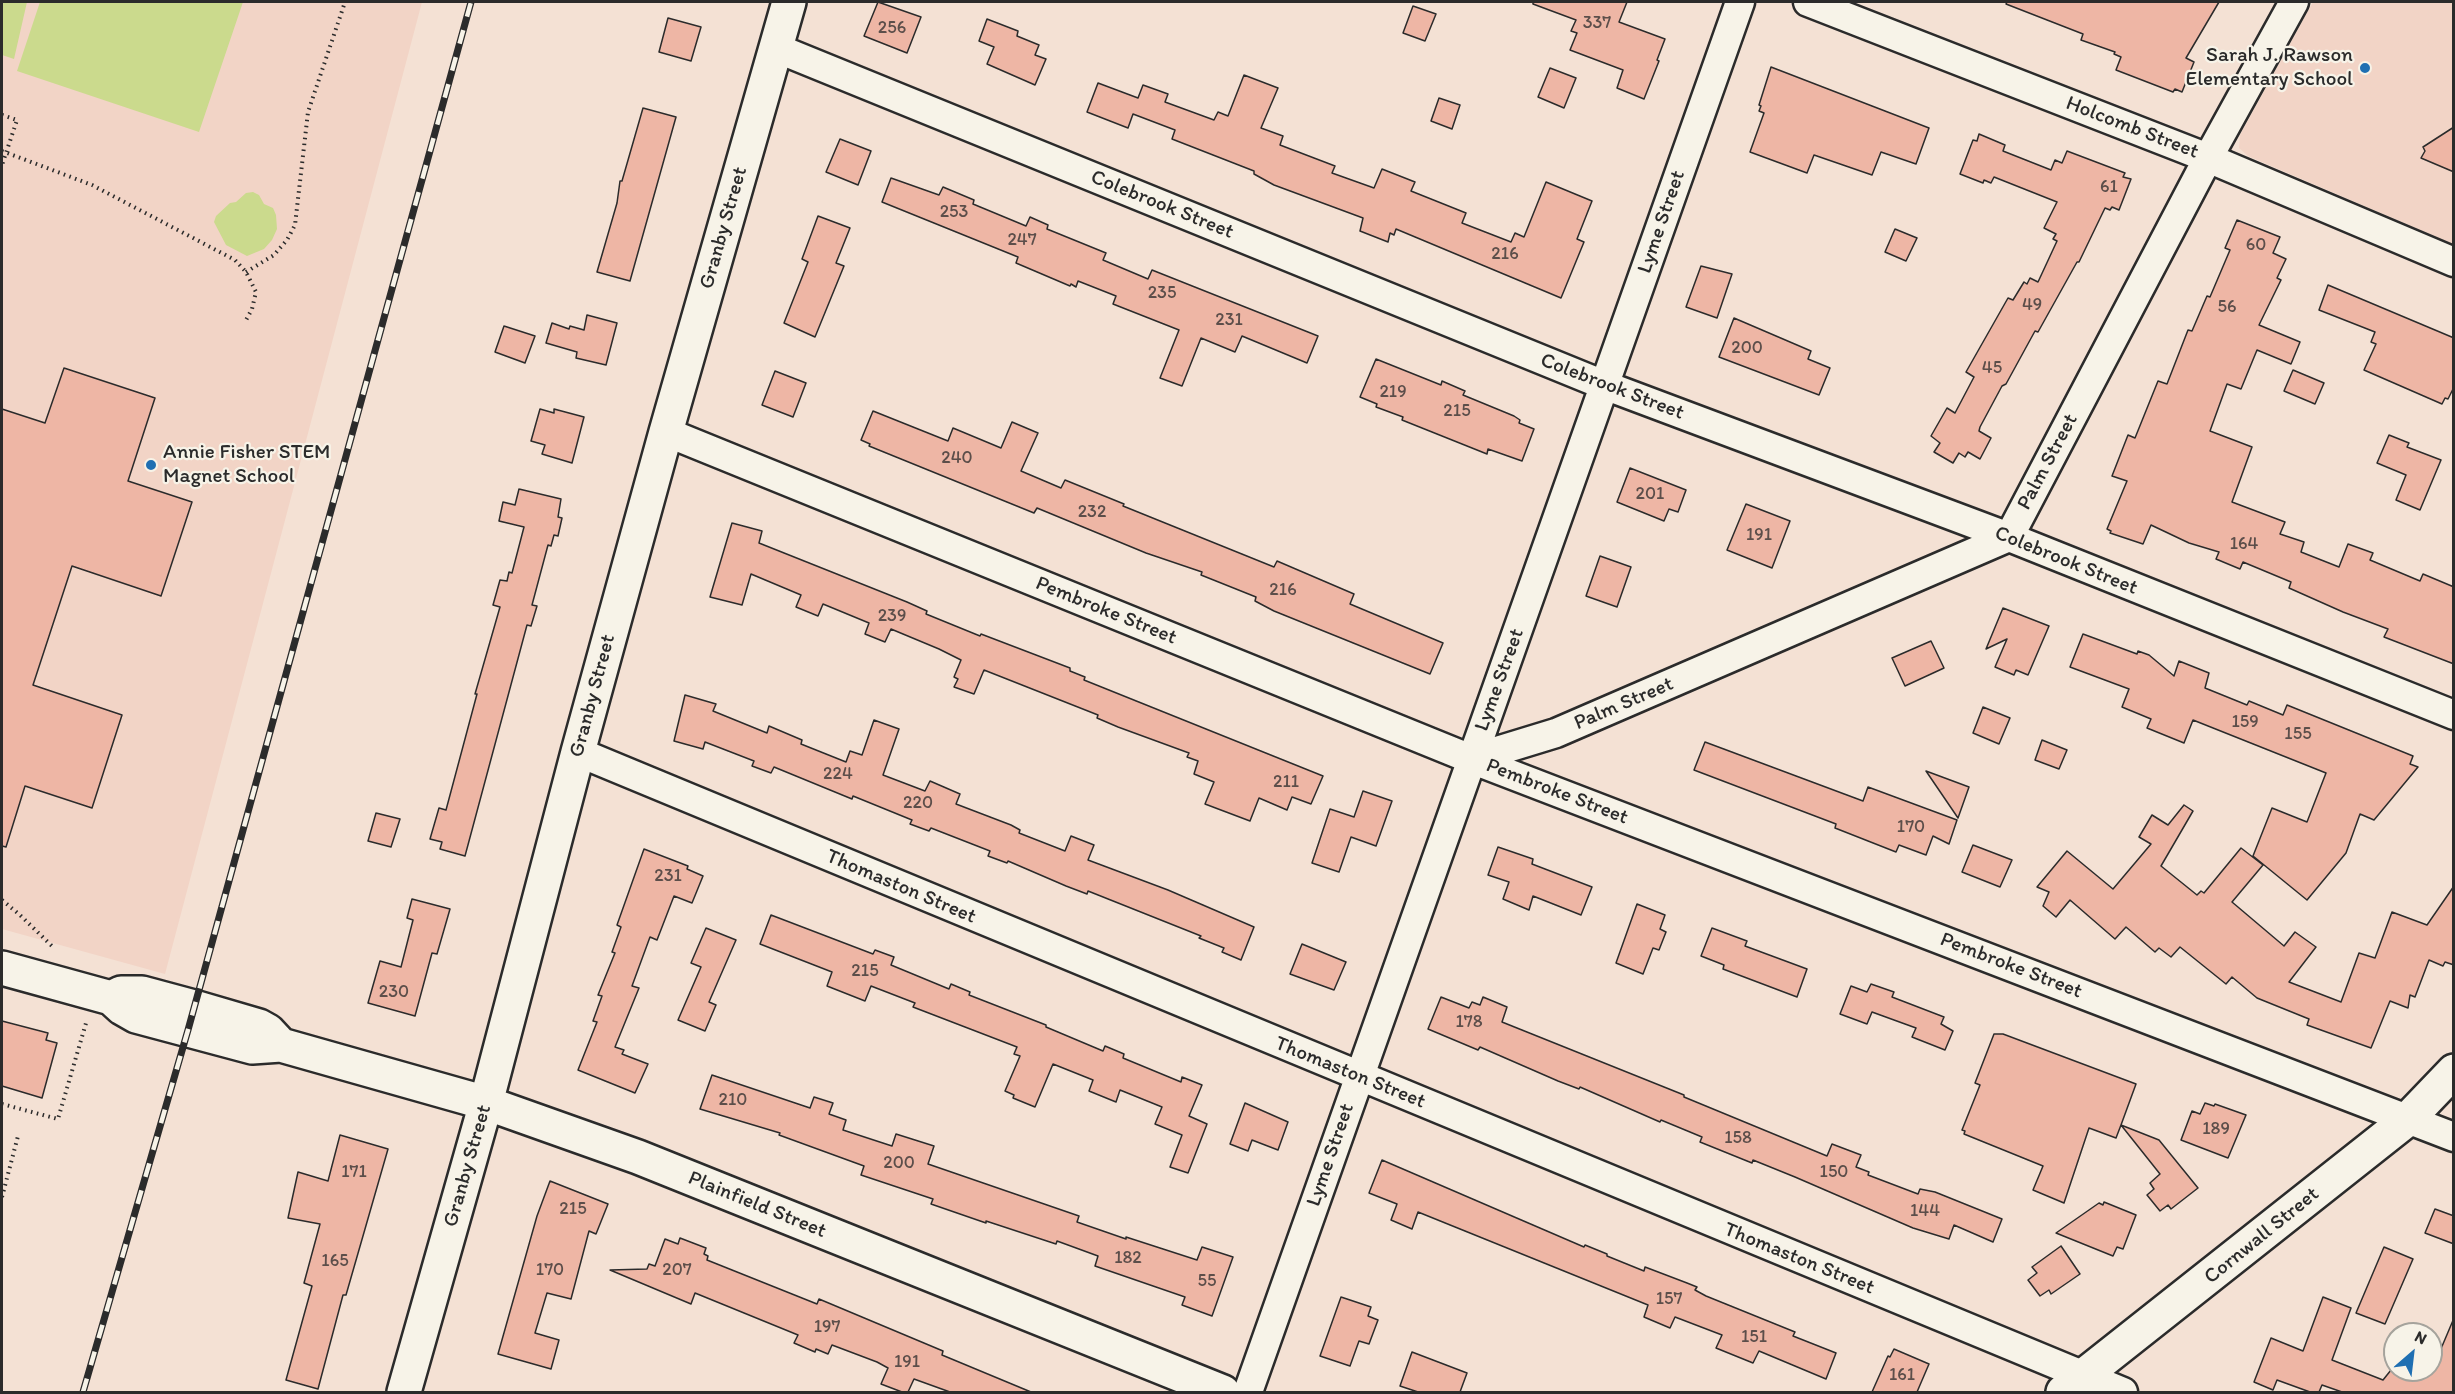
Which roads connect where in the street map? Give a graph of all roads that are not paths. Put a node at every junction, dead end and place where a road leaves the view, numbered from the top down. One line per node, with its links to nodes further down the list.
1 (789, 2): 5 (street, Granby Street)
2 (1740, 2): 8 (street, Lyme Street)
3 (1808, 2): 6 (street, Holcomb Street)
4 (2294, 2): 6 (street, Palm Street)
5 (776, 48): 8 (street, Colebrook Street); 9 (street, Granby Street)
6 (2208, 158): 7 (street, Holcomb Street); 10 (street, Palm Street)
7 (2454, 262)
8 (1604, 385): 10 (street, Colebrook Street); 13 (street, Lyme Street)
9 (666, 432): 12 (street, Granby Street); 13 (street, Pembroke Street)
10 (2008, 537): 11 (street, Colebrook Street); 13 (street, Palm Street)
11 (2454, 715)
12 (578, 752): 16 (street, Thomaston Street); 17 (street, Granby Street)
13 (1471, 759): 16 (street, Lyme Street); 18 (street, Pembroke Street)
14 (2, 968): 17 (street, Plainfield Street)
15 (2454, 1071): 18 (street, Cornwall Street)
16 (1359, 1077): 20 (street, Thomaston Street); 23 (street, Lyme Street)
17 (486, 1102): 21 (street, Granby Street); 22 (street, Plainfield Street)
18 (2408, 1119): 19 (street, Pembroke Street); 20 (street, Cornwall Street)
19 (2454, 1137)
20 (2074, 1385): 24 (street, Thomaston Street)
21 (404, 1392)
22 (1223, 1392)
23 (1248, 1392)
24 (2123, 1392)

